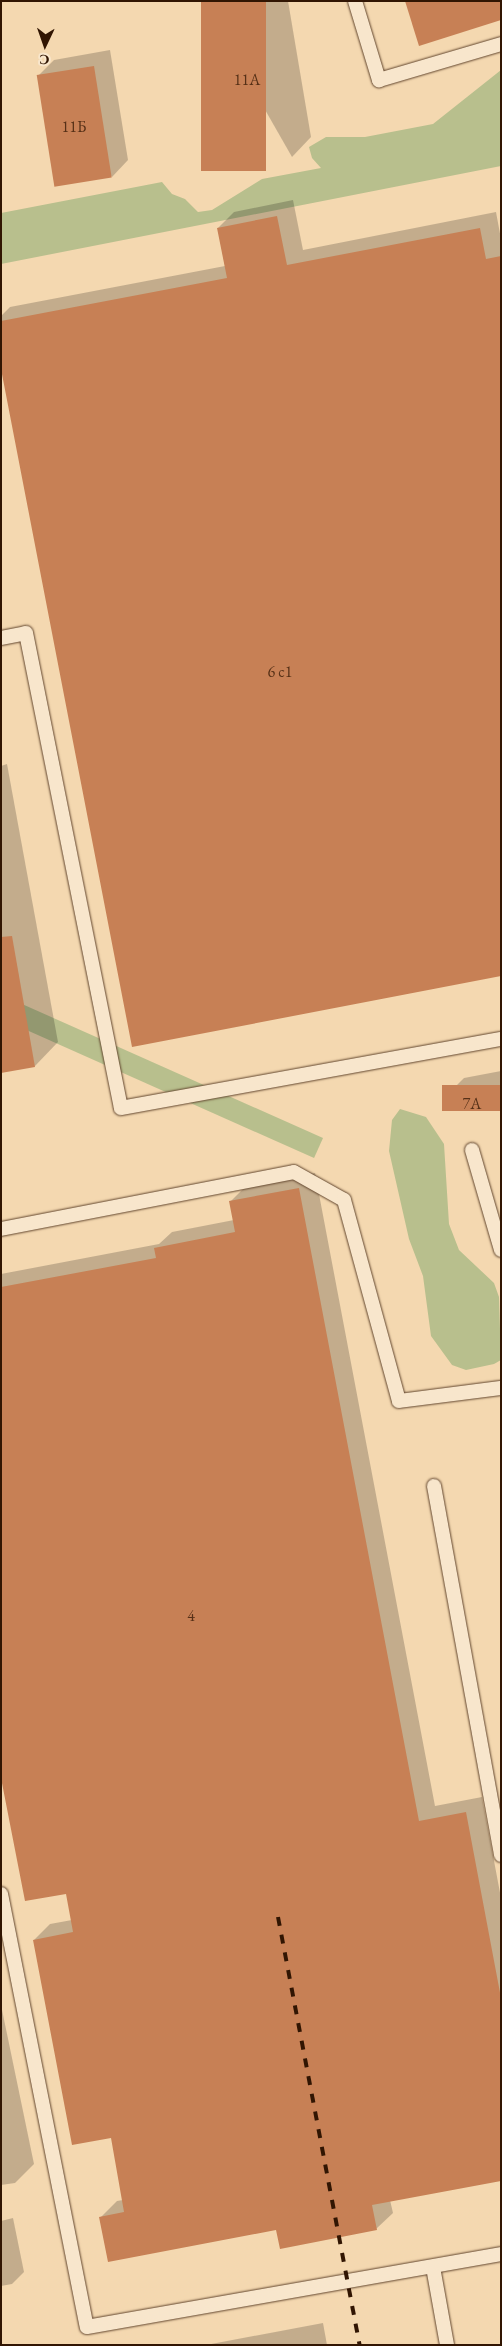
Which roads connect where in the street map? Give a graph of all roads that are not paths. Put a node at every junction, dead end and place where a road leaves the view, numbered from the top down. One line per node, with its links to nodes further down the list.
1 (355, 1): 2 (lane)
2 (501, 44)
3 (1, 638): 4 (lane)
4 (501, 1039)
5 (472, 1150): 7 (lane)
6 (1, 1229): 8 (lane)
7 (501, 1250)
8 (501, 1388)
9 (434, 1486): 10 (lane)
10 (496, 1798): 11 (lane)
11 (501, 1855)
12 (1, 1894): 13 (lane)
13 (4, 1920): 15 (lane)
14 (501, 2254): 15 (lane)
15 (433, 2267): 16 (lane)
16 (447, 2345)

